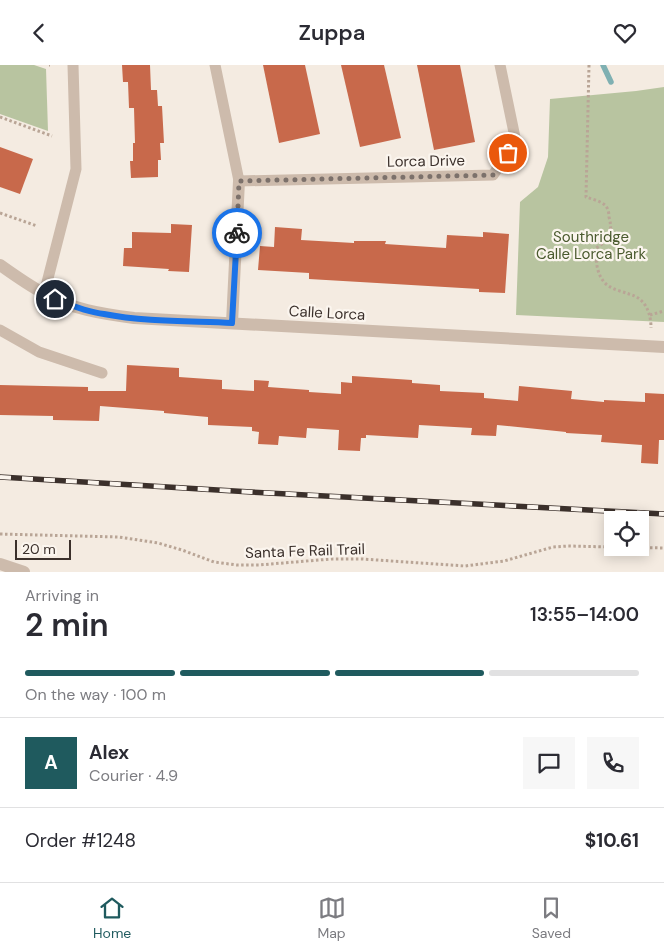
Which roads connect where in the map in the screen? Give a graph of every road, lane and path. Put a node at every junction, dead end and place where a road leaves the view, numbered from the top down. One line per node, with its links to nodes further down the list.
1 (73, 65): 11 (lane)
2 (215, 65): 7 (lane)
3 (500, 65): 7 (lane, Lorca Drive)
4 (589, 65): 13 (path)
5 (0, 117): 6 (path)
6 (52, 136)
7 (239, 181): 14 (street)
8 (0, 213): 9 (path)
9 (37, 226)
10 (0, 265): 11 (street, Calle Lorca)
11 (44, 294): 14 (street, Calle Lorca)
12 (664, 311): 13 (path)
13 (650, 315): 15 (path)
14 (232, 323): 17 (street, Calle Lorca)
15 (651, 328)
16 (0, 330): 18 (lane)
17 (664, 347)
18 (102, 373)
19 (0, 534): 20 (path, Santa Fe Rail Trail)
20 (604, 547)
21 (649, 548): 22 (path)
22 (664, 548)
23 (0, 564): 24 (street)
24 (24, 572)

